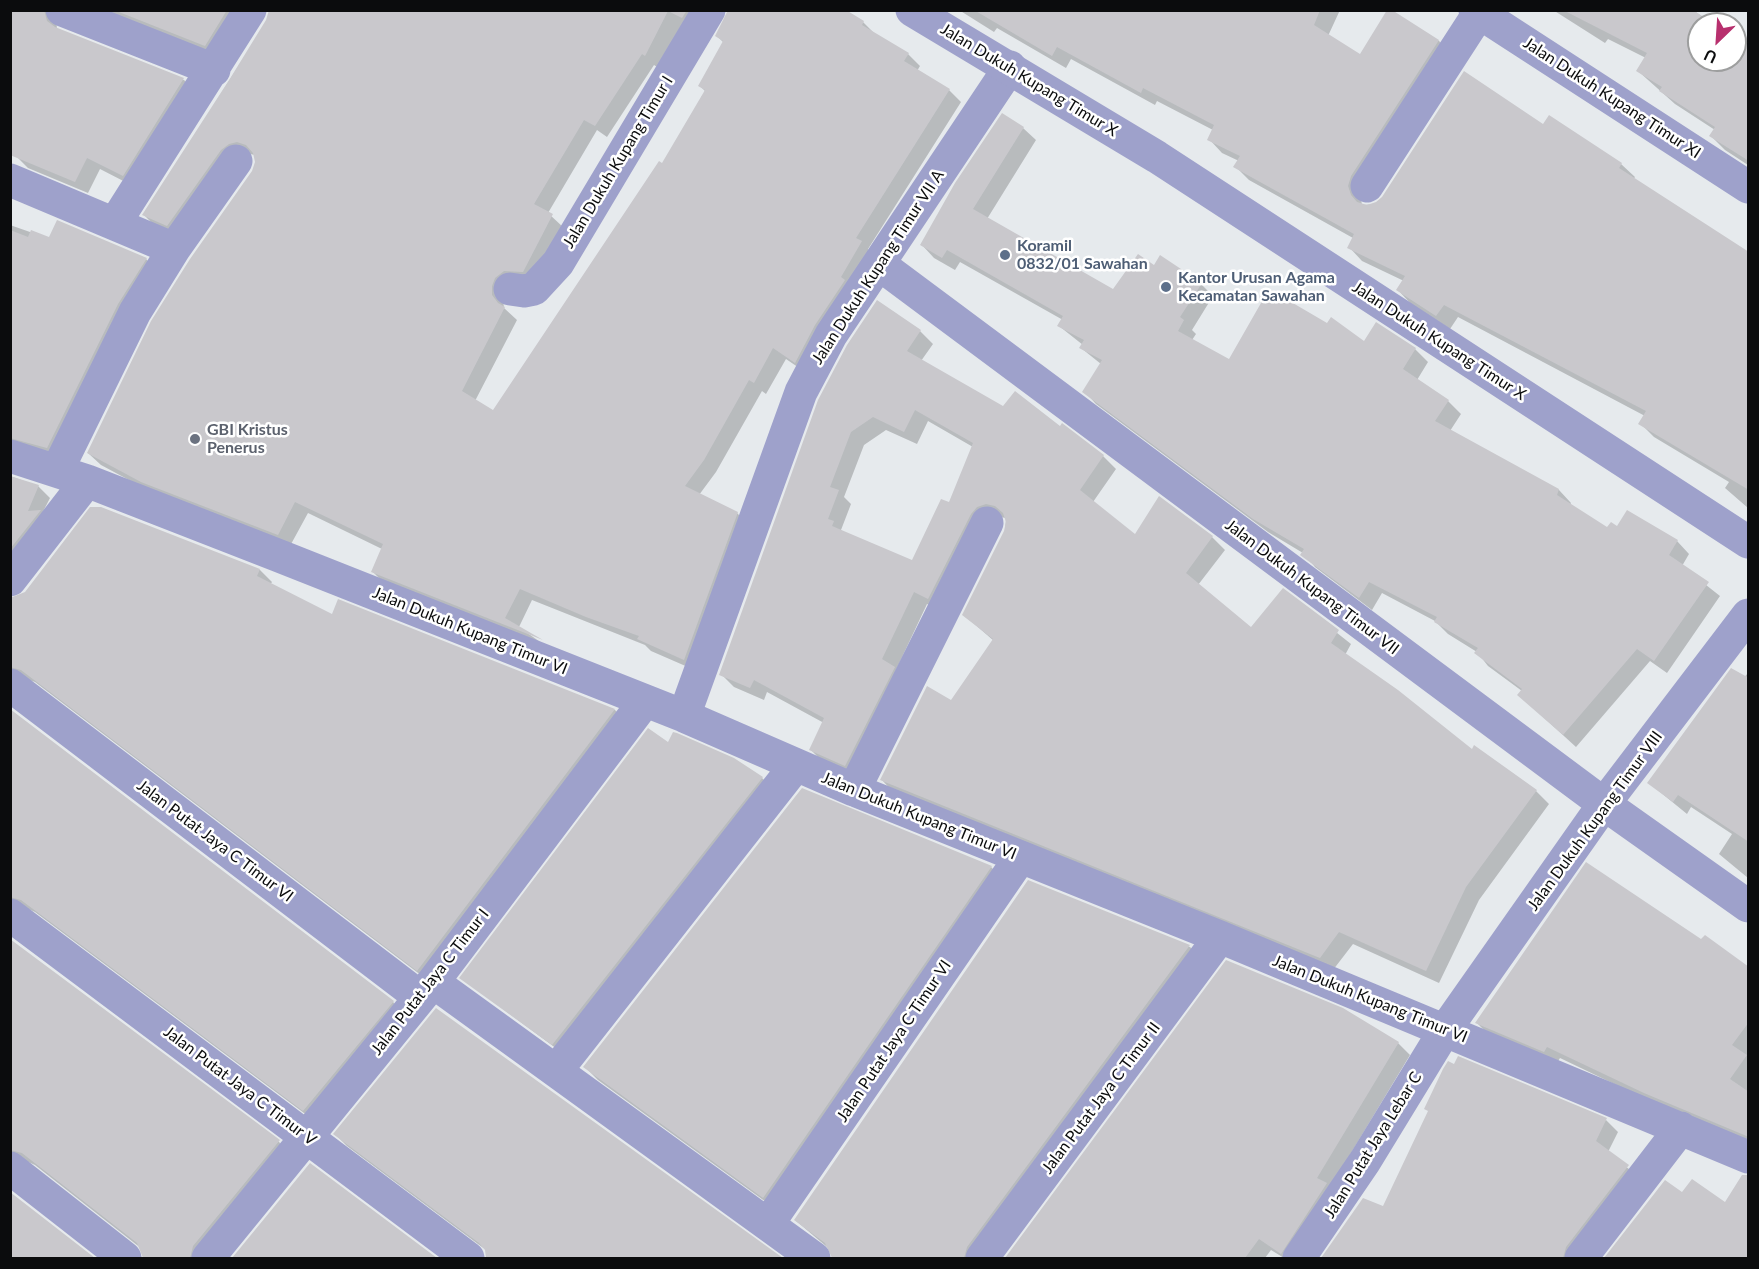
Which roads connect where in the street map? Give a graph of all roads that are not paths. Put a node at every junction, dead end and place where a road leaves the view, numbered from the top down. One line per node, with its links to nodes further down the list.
1 (62, 10): 7 (street)
2 (250, 10): 7 (street)
3 (709, 10): 15 (street, Jalan Dukuh Kupang Timur I)
4 (912, 10): 6 (street, Jalan Dukuh Kupang Timur X)
5 (1477, 12): 10 (street); 11 (street, Jalan Dukuh Kupang Timur XI)
6 (1010, 67): 14 (street, Jalan Dukuh Kupang Timur VII A); 20 (street, Jalan Dukuh Kupang Timur X)
7 (214, 70): 12 (street)
8 (236, 161): 13 (street)
9 (10, 180): 12 (street)
10 (1367, 186)
11 (1749, 187)
12 (115, 224): 13 (street)
13 (174, 249): 17 (street)
14 (879, 264): 25 (street, Jalan Dukuh Kupang Timur VII A); 28 (street, Jalan Dukuh Kupang Timur VII)
15 (510, 289)
16 (10, 456): 17 (street, Jalan Dukuh Kupang Timur VI)
17 (57, 471): 18 (street, Jalan Dukuh Kupang Timur VI)
18 (87, 481): 21 (street); 24 (street, Jalan Dukuh Kupang Timur VI)
19 (987, 523): 27 (street)
20 (1749, 543)
21 (10, 580)
22 (1749, 615): 28 (street, Jalan Dukuh Kupang Timur VIII)
23 (10, 685): 33 (street, Jalan Putat Jaya C Timur VI)
24 (645, 700): 25 (street, Jalan Dukuh Kupang Timur VI); 33 (street, Jalan Putat Jaya C Timur I)
25 (684, 716): 26 (street, Jalan Dukuh Kupang Timur VI)
26 (796, 765): 27 (street, Jalan Dukuh Kupang Timur VI); 35 (street)
27 (854, 790): 29 (street, Jalan Dukuh Kupang Timur VI)
28 (1604, 804): 30 (street, Jalan Dukuh Kupang Timur VII); 34 (street, Jalan Dukuh Kupang Timur VIII)
29 (1020, 858): 32 (street, Jalan Dukuh Kupang Timur VI); 40 (street, Jalan Putat Jaya C Timur VI)
30 (1749, 906)
31 (10, 915): 37 (street, Jalan Putat Jaya C Timur V)
32 (1220, 937): 34 (street, Jalan Dukuh Kupang Timur VI); 45 (street, Jalan Putat Jaya C Timur II)
33 (427, 989): 35 (street, Jalan Putat Jaya C Timur VI); 37 (street, Jalan Putat Jaya C Timur I)
34 (1445, 1030): 36 (street, Jalan Dukuh Kupang Timur VI); 46 (street, Jalan Putat Jaya Lebar C)
35 (556, 1071): 40 (street, Jalan Putat Jaya C Timur VI)
36 (1681, 1128): 38 (street, Jalan Dukuh Kupang Timur VI); 47 (street)
37 (307, 1136): 42 (street, Jalan Putat Jaya C Timur I); 43 (street, Jalan Putat Jaya C Timur V)
38 (1749, 1157)
39 (10, 1168): 41 (street)
40 (768, 1224): 44 (street, Jalan Putat Jaya C Timur VI)
41 (124, 1258)
42 (208, 1258)
43 (468, 1258)
44 (814, 1258)
45 (982, 1258)
46 (1299, 1258)
47 (1581, 1258)

